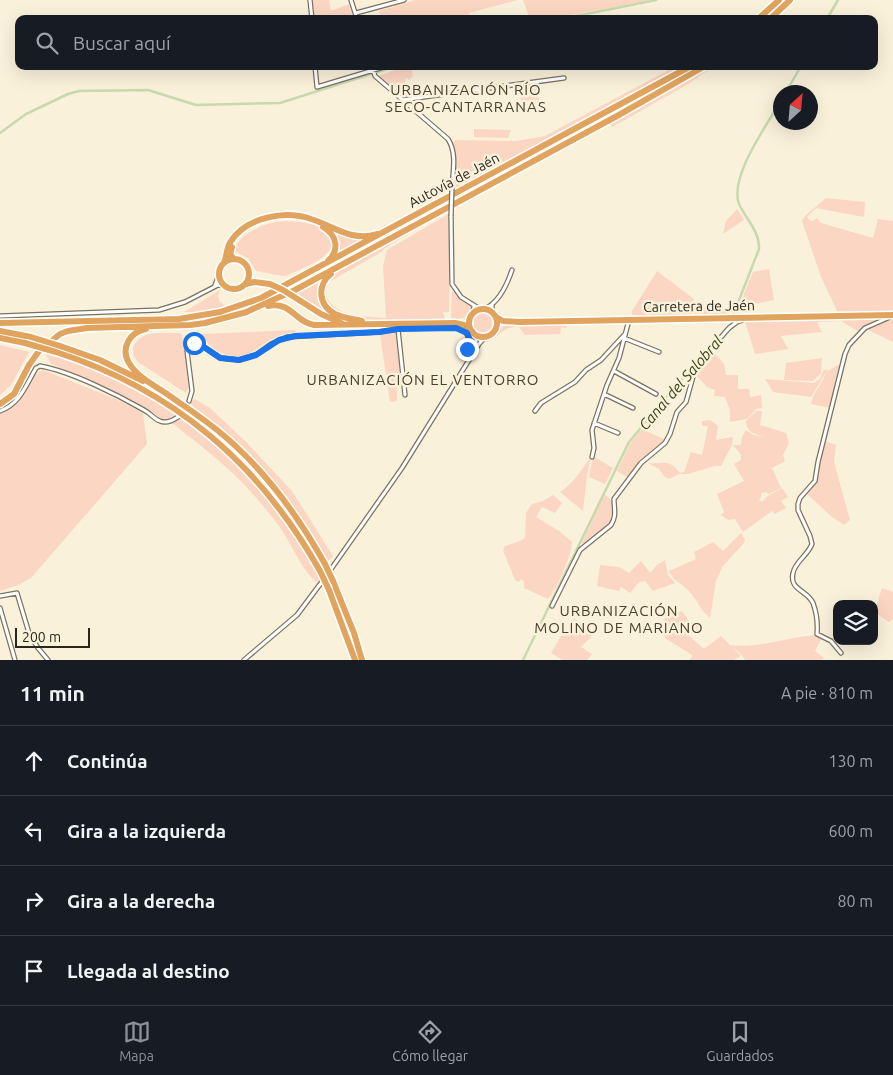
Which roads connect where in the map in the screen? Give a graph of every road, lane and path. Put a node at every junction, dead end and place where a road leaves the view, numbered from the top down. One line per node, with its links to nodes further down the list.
1 (310, 0): 7 (street)
2 (351, 0): 6 (street)
3 (404, 0): 6 (street)
4 (779, 0): 8 (highway)
5 (790, 0): 9 (highway)
6 (356, 13)
7 (312, 15)
8 (762, 15)
9 (774, 15)
10 (315, 70): 11 (street)
11 (366, 70)
12 (373, 70): 16 (street)
13 (684, 70): 17 (highway, Autovía de Jaén)
14 (698, 70): 20 (highway, Autovía de Jaén)
15 (564, 78): 16 (street)
16 (402, 100): 28 (street, bridge)
17 (398, 224): 19 (highway); 22 (highway, Autovía de Jaén)
18 (234, 259): 19 (highway); 22 (highway); 24 (highway)
19 (224, 263): 23 (highway)
20 (340, 265): 29 (highway, Autovía de Jaén); 40 (highway)
21 (512, 270): 27 (street)
22 (310, 273): 35 (highway, Autovía de Jaén)
23 (219, 275): 25 (highway); 26 (street)
24 (248, 281): 25 (highway); 39 (highway, bridge)
25 (225, 286): 26 (street)
26 (213, 287): 31 (street)
27 (492, 304): 28 (street); 30 (street)
28 (477, 310): 30 (highway); 38 (highway); 45 (highway)
29 (244, 313): 39 (highway); 41 (highway)
30 (494, 314): 36 (highway, Carretera de Jaén); 43 (highway)
31 (0, 316)
32 (893, 316): 33 (highway, Carretera de Jaén); 71 (street)
33 (746, 318): 34 (highway, Carretera de Jaén); 69 (street)
34 (629, 320): 36 (highway, Carretera de Jaén); 46 (street)
35 (102, 322): 37 (highway); 59 (highway)
36 (505, 322): 43 (highway)
37 (0, 323)
38 (455, 323): 40 (highway); 45 (highway)
39 (355, 324): 40 (highway)
40 (388, 324)
41 (160, 327): 59 (highway); 60 (highway)
42 (398, 329): 50 (street); 55 (street); 58 (street)
43 (495, 330): 47 (highway)
44 (0, 331): 60 (highway, bridge)
45 (472, 332): 47 (highway); 51 (street)
46 (625, 334): 48 (street); 63 (street)
47 (486, 336): 51 (street)
48 (624, 338): 52 (street); 54 (street)
49 (1, 339): 75 (highway, bridge)
50 (469, 344): 51 (street); 53 (street)
51 (474, 352): 53 (street)
52 (659, 352)
53 (470, 358): 74 (street)
54 (614, 371): 56 (street); 57 (street)
55 (405, 394)
56 (604, 394): 61 (street); 65 (street)
57 (656, 394)
58 (189, 400)
59 (0, 402)
60 (178, 402): 76 (highway, bridge)
61 (633, 408)
62 (0, 411): 64 (street)
63 (535, 411)
64 (178, 417)
65 (594, 423): 66 (street); 67 (street)
66 (618, 434)
67 (592, 457)
68 (0, 596): 73 (street)
69 (552, 606)
70 (0, 608): 72 (street)
71 (841, 653)
72 (15, 660)
73 (48, 660)
74 (244, 660)
75 (355, 660)
76 (362, 660)

